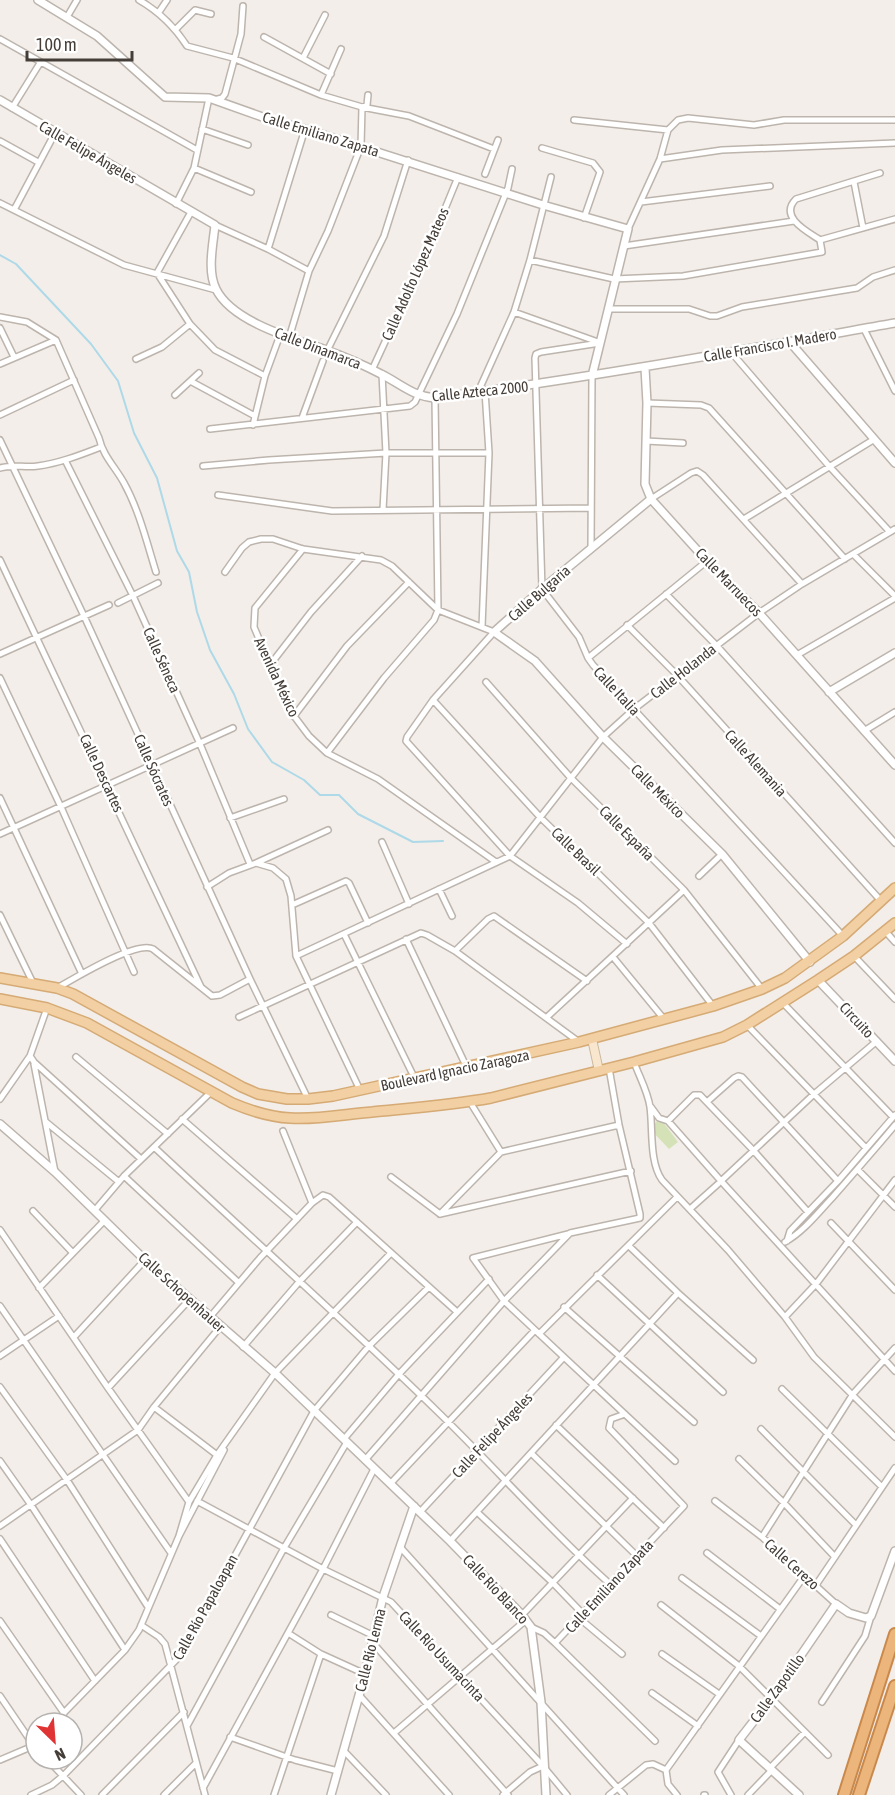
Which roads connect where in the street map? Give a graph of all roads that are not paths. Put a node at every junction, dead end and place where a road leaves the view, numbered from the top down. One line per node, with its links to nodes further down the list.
1 (38, 0): 9 (street, Calle Emiliano Zapata)
2 (77, 0): 9 (street)
3 (139, 0): 6 (street)
4 (167, 0): 6 (street)
5 (243, 6): 14 (street)
6 (159, 12): 10 (street)
7 (211, 14): 10 (street)
8 (325, 15): 15 (street)
9 (67, 17): 20 (street, Calle Emiliano Zapata)
10 (176, 29): 14 (street)
11 (264, 37): 15 (street)
12 (0, 39): 16 (street)
13 (341, 49): 17 (street)
14 (233, 58): 18 (street); 20 (street)
15 (303, 58): 17 (street)
16 (40, 63): 23 (street); 37 (street)
17 (331, 74): 18 (street)
18 (321, 95): 22 (street)
19 (368, 95): 22 (street)
20 (212, 99): 26 (street); 27 (street, Calle Emiliano Zapata)
21 (0, 100): 23 (street, Calle Felipe Ángeles)
22 (362, 107): 34 (street); 36 (street)
23 (12, 108): 29 (street, Calle Felipe Ángeles)
24 (574, 120): 28 (street)
25 (895, 120): 28 (street)
26 (202, 129): 33 (street); 37 (street)
27 (305, 129): 34 (street, Calle Emiliano Zapata); 65 (street)
28 (668, 131): 38 (street)
29 (55, 133): 40 (street); 53 (street, Calle Felipe Ángeles)
30 (498, 140): 36 (street)
31 (0, 141): 40 (street)
32 (895, 142): 38 (street)
33 (248, 145)
34 (361, 146): 39 (street, Calle Emiliano Zapata); 68 (street)
35 (542, 148): 57 (street)
36 (494, 149): 44 (street)
37 (197, 150): 41 (street)
38 (660, 159): 51 (street)
39 (408, 160): 45 (street, Calle Emiliano Zapata); 84 (street)
40 (38, 162): 55 (street)
41 (194, 168): 49 (street); 53 (street)
42 (512, 169): 50 (street)
43 (880, 173): 47 (street)
44 (485, 174)
45 (458, 177): 50 (street, Calle Emiliano Zapata); 91 (street, Calle Adolfo López Mateos)
46 (551, 177): 54 (street)
47 (854, 182): 59 (street); 61 (street)
48 (770, 186): 51 (street)
49 (251, 192)
50 (506, 192): 54 (street, Calle Emiliano Zapata); 102 (street)
51 (641, 202): 62 (street)
52 (0, 203): 55 (street)
53 (176, 204): 56 (street, Calle Felipe Ángeles)
54 (543, 205): 57 (street, Calle Emiliano Zapata); 66 (street)
55 (14, 210): 69 (street)
56 (191, 212): 60 (street, Calle Felipe Ángeles); 69 (street)
57 (584, 218): 62 (street, Calle Emiliano Zapata)
58 (895, 219): 61 (street)
59 (794, 221): 63 (street); 64 (street)
60 (215, 225): 65 (street); 71 (street)
61 (863, 228): 63 (street)
62 (628, 230): 64 (street)
63 (820, 240): 70 (street)
64 (624, 246): 70 (street)
65 (268, 249): 68 (street)
66 (530, 260): 70 (street); 73 (street)
67 (895, 270): 72 (street)
68 (309, 272): 80 (street)
69 (157, 273): 71 (street); 76 (street)
70 (614, 279): 72 (street)
71 (216, 290): 79 (street, Calle Dinamarca)
72 (609, 309): 83 (street)
73 (514, 312): 83 (street); 100 (street)
74 (0, 317): 81 (street)
75 (895, 323): 78 (street, Calle Francisco I. Madero)
76 (190, 324): 87 (street); 94 (street)
77 (0, 328): 86 (street)
78 (864, 329): 82 (street, Calle Francisco I. Madero); 99 (street)
79 (280, 335): 80 (street, Calle Dinamarca); 94 (street)
80 (289, 338): 84 (street, Calle Dinamarca)
81 (56, 340): 86 (street); 96 (street)
82 (789, 342): 85 (street, Calle Francisco I. Madero); 112 (street)
83 (600, 343): 95 (street); 98 (street)
84 (327, 351): 91 (street, Calle Dinamarca)
85 (731, 352): 90 (street, Calle Francisco I. Madero); 123 (street)
86 (14, 357): 89 (street)
87 (136, 359)
88 (323, 361): 108 (street)
89 (0, 364)
90 (645, 368): 95 (street, Calle Azteca 2000); 104 (street)
91 (372, 370): 93 (street, Calle Dinamarca)
92 (199, 374): 97 (street)
93 (382, 374): 102 (street, Calle Dinamarca); 105 (street)
94 (265, 376): 107 (street)
95 (592, 376): 98 (street, Calle Azteca 2000); 130 (street)
96 (74, 380): 106 (street); 115 (street)
97 (192, 382): 101 (street); 107 (street)
98 (537, 385): 100 (street, Calle Azteca 2000); 129 (street)
99 (895, 391)
100 (481, 392): 103 (street, Calle Azteca 2000); 117 (street)
101 (175, 394)
102 (419, 396): 103 (street, Calle Azteca 2000); 105 (street, Calle Azteca 2000)
103 (435, 398): 118 (street)
104 (647, 403): 113 (street); 125 (street)
105 (385, 408): 108 (street, Calle Azteca 2000); 116 (street)
106 (0, 415)
107 (255, 416): 109 (street)
108 (302, 418): 109 (street, Calle Azteca 2000)
109 (253, 425): 110 (street, Calle Azteca 2000)
110 (210, 429)
111 (0, 440): 121 (street, Calle Sócrates)
112 (873, 440): 120 (street); 123 (street)
113 (646, 441): 114 (street); 127 (street)
114 (683, 444)
115 (101, 447): 119 (street); 143 (street)
116 (386, 453): 118 (street); 122 (street); 132 (street)
117 (489, 453): 118 (street); 128 (street)
118 (437, 454): 131 (street)
119 (65, 460): 121 (street); 149 (street, Calle Séneca)
120 (895, 463)
121 (13, 465): 124 (street); 155 (street, Calle Sócrates)
122 (203, 466)
123 (829, 466): 125 (street); 134 (street)
124 (0, 468)
125 (785, 494): 133 (street); 139 (street)
126 (218, 495): 132 (street)
127 (651, 499): 133 (street, Calle Bulgaria); 136 (street, Calle Bulgaria); 141 (street, Calle Marruecos)
128 (487, 508): 129 (street); 131 (street); 157 (street)
129 (540, 508): 130 (street); 147 (street)
130 (591, 508): 136 (street)
131 (437, 509): 132 (street); 153 (street)
132 (383, 510)
133 (744, 519): 146 (street)
134 (892, 531): 137 (street, Calle Holanda)
135 (303, 549): 138 (street); 142 (street); 165 (street, Avenida México)
136 (591, 549): 147 (street, Calle Bulgaria)
137 (853, 554): 139 (street, Calle Holanda); 150 (street)
138 (362, 556): 144 (street); 165 (street)
139 (845, 559): 146 (street, Calle Holanda)
140 (0, 560): 159 (street, Calle Descartes)
141 (707, 561): 148 (street); 154 (street, Calle Marruecos)
142 (225, 572)
143 (156, 573)
144 (409, 582): 153 (street); 173 (street)
145 (158, 583): 149 (street)
146 (802, 584): 154 (street, Calle Holanda)
147 (542, 589): 158 (street, Calle Bulgaria); 164 (street, Calle Italia)
148 (666, 594): 156 (street); 160 (street)
149 (133, 596): 151 (street); 177 (street, Calle Séneca)
150 (895, 597): 163 (street)
151 (118, 603)
152 (109, 605): 155 (street)
153 (438, 610): 157 (street); 178 (street)
154 (759, 613): 160 (street, Calle Holanda); 163 (street, Calle Marruecos)
155 (84, 616): 159 (street); 179 (street, Calle Sócrates)
156 (627, 626): 164 (street); 166 (street, Calle Alemania)
157 (482, 627): 158 (street)
158 (494, 632): 170 (street, Calle Bulgaria); 176 (street, Calle México)
159 (38, 638): 162 (street); 182 (street, Calle Descartes)
160 (716, 645): 166 (street, Calle Holanda); 192 (street)
161 (895, 653): 169 (street)
162 (0, 654)
163 (797, 655): 169 (street, Calle Marruecos)
164 (588, 658): 171 (street, Calle Italia)
165 (270, 665): 173 (street, Avenida México)
166 (677, 675): 171 (street, Calle Holanda); 202 (street, Calle Alemania)
167 (0, 678): 185 (street)
168 (486, 682): 181 (street, Calle España)
169 (829, 692): 175 (street, Calle Marruecos)
170 (433, 700): 186 (street, Calle Brasil); 194 (street, Calle Bulgaria)
171 (634, 709): 176 (street, Calle Holanda); 212 (street, Calle Italia)
172 (895, 712): 175 (street)
173 (294, 716): 178 (street, Avenida México)
174 (233, 728): 177 (street)
175 (864, 731): 180 (street, Calle Marruecos)
176 (603, 737): 181 (street, Calle Holanda); 193 (street, Calle México)
177 (200, 744): 179 (street); 187 (street, Calle Séneca)
178 (327, 753): 195 (street, Avenida México)
179 (152, 765): 182 (street); 198 (street, Calle Sócrates)
180 (895, 765)
181 (570, 777): 186 (street, Calle Holanda); 201 (street, Calle España)
182 (108, 785): 185 (street); 231 (street, Calle Descartes)
183 (0, 798): 188 (street)
184 (284, 799): 187 (street)
185 (61, 807): 188 (street); 217 (street)
186 (540, 817): 194 (street, Calle Holanda); 208 (street, Calle Brasil)
187 (230, 818): 196 (street, Calle Séneca)
188 (14, 828): 190 (street); 224 (street)
189 (328, 830): 196 (street)
190 (0, 834)
191 (382, 842): 203 (street)
192 (895, 843)
193 (723, 854): 197 (street); 222 (street, Calle México)
194 (510, 856): 195 (street); 215 (street)
195 (496, 862): 200 (street)
196 (253, 863): 198 (street); 204 (street)
197 (699, 876)
198 (207, 887): 226 (street, Calle Sócrates)
199 (895, 888): 202 (main road, Boulevard Ignacio Zaragoza)
200 (439, 889): 203 (street); 206 (street)
201 (684, 890): 208 (street); 233 (street, Calle España)
202 (882, 902): 212 (main road, Boulevard Ignacio Zaragoza)
203 (409, 904): 207 (street)
204 (292, 905): 207 (street); 218 (street)
205 (0, 915): 229 (street)
206 (452, 916)
207 (368, 922): 211 (street)
208 (649, 923): 215 (street); 238 (street, Calle Brasil)
209 (895, 923): 210 (main road, Boulevard Ignacio Zaragoza)
210 (886, 932): 214 (street); 219 (main road, Boulevard Ignacio Zaragoza)
211 (344, 934): 218 (street); 221 (street)
212 (843, 936): 222 (main road, Boulevard Ignacio Zaragoza)
213 (406, 939): 216 (street); 221 (street); 252 (street)
214 (895, 942)
215 (627, 944): 220 (street)
216 (455, 951): 228 (street); 241 (street)
217 (126, 952): 223 (street); 224 (street); 231 (street)
218 (296, 956): 230 (street)
219 (854, 956): 227 (main road, Boulevard Ignacio Zaragoza); 235 (street)
220 (613, 957): 228 (street); 242 (street)
221 (357, 962): 230 (street); 255 (street)
222 (810, 962): 233 (main road, Boulevard Ignacio Zaragoza)
223 (134, 972)
224 (82, 974): 232 (street)
225 (0, 978): 229 (main road, Boulevard Ignacio Zaragoza)
226 (250, 979): 231 (street); 237 (street, Calle Sócrates)
227 (818, 980): 236 (main road, Boulevard Ignacio Zaragoza); 245 (street, Circuito)
228 (587, 981): 241 (street)
229 (33, 983): 232 (main road, Boulevard Ignacio Zaragoza)
230 (309, 984): 237 (street); 256 (street)
231 (201, 987)
232 (57, 988): 260 (main road, Boulevard Ignacio Zaragoza)
233 (762, 989): 238 (main road, Boulevard Ignacio Zaragoza)
234 (0, 999): 239 (main road, Boulevard Ignacio Zaragoza)
235 (895, 999)
236 (783, 1003): 243 (main road, Boulevard Ignacio Zaragoza); 253 (street)
237 (264, 1005): 240 (street); 260 (street, Calle Sócrates)
238 (713, 1006): 242 (main road, Boulevard Ignacio Zaragoza)
239 (47, 1008): 247 (street); 257 (main road, Boulevard Ignacio Zaragoza)
240 (239, 1017)
241 (547, 1017): 246 (street)
242 (664, 1019): 244 (main road, Boulevard Ignacio Zaragoza)
243 (747, 1025): 251 (main road, Boulevard Ignacio Zaragoza); 258 (street)
244 (592, 1039): 246 (main road, Boulevard Ignacio Zaragoza); 254 (main road)
245 (877, 1041): 249 (street, Circuito); 253 (street)
246 (579, 1042): 252 (main road, Boulevard Ignacio Zaragoza)
247 (30, 1056): 250 (street); 259 (street)
248 (76, 1057): 274 (street)
249 (895, 1061)
250 (34, 1062): 266 (street); 280 (street)
251 (634, 1062): 254 (main road, Boulevard Ignacio Zaragoza); 263 (street)
252 (467, 1068): 255 (main road, Boulevard Ignacio Zaragoza)
253 (846, 1069): 258 (street); 264 (street)
254 (604, 1070): 262 (main road, Boulevard Ignacio Zaragoza); 270 (street)
255 (415, 1079): 256 (main road, Boulevard Ignacio Zaragoza)
256 (360, 1090): 260 (main road, Boulevard Ignacio Zaragoza)
257 (212, 1091): 262 (main road, Boulevard Ignacio Zaragoza); 265 (street)
258 (813, 1095): 268 (street); 277 (street)
259 (0, 1099)
260 (308, 1100)
261 (708, 1101): 267 (street); 268 (street); 278 (street)
262 (470, 1102): 279 (street)
263 (650, 1106): 267 (street); 291 (street)
264 (894, 1116): 277 (street)
265 (183, 1119): 274 (street); 300 (street)
266 (45, 1121): 283 (street); 288 (street)
267 (668, 1121): 289 (street)
268 (783, 1123): 278 (street); 287 (street)
269 (0, 1124): 283 (street, Calle Schopenhauer)
270 (619, 1125): 279 (street); 282 (street)
271 (895, 1125): 273 (street)
272 (283, 1131): 292 (street)
273 (890, 1131): 275 (street); 281 (street)
274 (168, 1134): 276 (street)
275 (895, 1136)
276 (154, 1147): 280 (street); 309 (street)
277 (866, 1148): 287 (street)
278 (753, 1150): 289 (street); 297 (street)
279 (501, 1152): 298 (street)
280 (141, 1159): 284 (street)
281 (858, 1170): 290 (street); 306 (street)
282 (631, 1171): 298 (street); 304 (street)
283 (55, 1172): 295 (street, Calle Schopenhauer)
284 (124, 1176): 288 (street); 315 (street)
285 (391, 1177): 298 (street)
286 (895, 1180): 290 (street)
287 (838, 1181): 297 (street)
288 (119, 1182): 295 (street)
289 (719, 1183): 294 (street); 307 (street)
290 (884, 1195): 293 (street); 305 (street)
291 (677, 1197): 294 (street); 308 (street)
292 (312, 1203): 300 (street); 301 (street)
293 (895, 1207)
294 (690, 1209): 330 (street)
295 (95, 1210): 299 (street, Calle Schopenhauer)
296 (33, 1211): 310 (street)
297 (808, 1212): 306 (street)
298 (440, 1214)
299 (105, 1220): 310 (street); 312 (street, Calle Schopenhauer)
300 (297, 1220): 309 (street)
301 (357, 1222): 311 (street); 316 (street)
302 (831, 1223): 305 (street)
303 (0, 1230): 319 (street)
304 (570, 1233): 314 (street); 323 (street)
305 (849, 1240): 317 (street); 320 (street)
306 (787, 1241): 307 (street)
307 (781, 1245): 317 (street)
308 (629, 1246): 313 (street); 321 (street)
309 (267, 1251): 315 (street); 316 (street)
310 (73, 1253): 319 (street)
311 (391, 1253): 318 (street); 327 (street)
312 (145, 1260): 322 (street, Calle Schopenhauer); 334 (street)
313 (597, 1275): 325 (street); 331 (street)
314 (489, 1279): 323 (street); 326 (street)
315 (237, 1282): 329 (street)
316 (299, 1282): 327 (street); 337 (street)
317 (816, 1284): 330 (street); 343 (street)
318 (429, 1287): 326 (street); 336 (street, Calle Río Papaloapan)
319 (39, 1288): 328 (street)
320 (895, 1290)
321 (678, 1293): 331 (street); 342 (street)
322 (190, 1299): 329 (street, Calle Schopenhauer); 349 (street)
323 (504, 1301): 333 (street); 353 (street)
324 (0, 1306): 335 (street)
325 (564, 1307): 333 (street); 340 (street)
326 (456, 1311): 346 (street)
327 (334, 1314): 336 (street); 345 (street)
328 (59, 1316): 334 (street); 335 (street)
329 (210, 1317): 332 (street, Calle Schopenhauer)
330 (785, 1317): 352 (street)
331 (650, 1323): 340 (street); 351 (street)
332 (220, 1327): 337 (street, Calle Schopenhauer); 354 (street)
333 (537, 1332): 341 (street); 357 (street)
334 (74, 1337): 349 (street)
335 (24, 1341): 339 (street); 368 (street)
336 (369, 1346): 346 (street); 355 (street, Calle Río Papaloapan)
337 (243, 1347): 345 (street, Calle Schopenhauer)
338 (895, 1348): 343 (street)
339 (0, 1356)
340 (620, 1356): 347 (street); 358 (street)
341 (564, 1357): 347 (street); 366 (street, Calle Felipe Ángeles)
342 (753, 1360)
343 (884, 1360): 344 (street); 352 (street)
344 (895, 1371)
345 (275, 1373): 355 (street, Calle Schopenhauer); 365 (street)
346 (399, 1374): 353 (street); 364 (street)
347 (593, 1384): 356 (street); 359 (street)
348 (0, 1387): 377 (street)
349 (108, 1388): 361 (street)
350 (782, 1389): 362 (street)
351 (723, 1392)
352 (853, 1394): 362 (street); 363 (street)
353 (422, 1395): 357 (street); 370 (street)
354 (154, 1407): 361 (street); 369 (street)
355 (314, 1411): 364 (street, Calle Schopenhauer); 393 (street, Calle Río Papaloapan)
356 (625, 1414): 373 (street); 394 (street, Calle Emiliano Zapata)
357 (449, 1422): 366 (street); 379 (street)
358 (694, 1422)
359 (556, 1425): 367 (street); 381 (street)
360 (761, 1429): 376 (street)
361 (138, 1430): 368 (street); 384 (street)
362 (828, 1435): 376 (street); 380 (street)
363 (895, 1437)
364 (346, 1440): 370 (street, Calle Schopenhauer); 399 (street)
365 (227, 1443): 369 (street); 382 (street)
366 (478, 1450): 378 (street); 388 (street, Calle Felipe Ángeles)
367 (531, 1453): 378 (street); 392 (street)
368 (102, 1455): 377 (street); 402 (street)
369 (217, 1455): 384 (street)
370 (365, 1460): 375 (street, Calle Río Blanco)
371 (739, 1460): 385 (street)
372 (0, 1461): 386 (street)
373 (675, 1461)
374 (895, 1468): 380 (street)
375 (374, 1469): 379 (street, Calle Río Blanco); 407 (street)
376 (804, 1472): 385 (street); 390 (street)
377 (67, 1479): 386 (street); 416 (street)
378 (506, 1480): 389 (street); 404 (street)
379 (390, 1484): 387 (street, Calle Río Blanco)
380 (882, 1487): 390 (street)
381 (633, 1498): 392 (street); 394 (street)
382 (197, 1501): 393 (street, Calle Río Usumacinta); 395 (street)
383 (715, 1501): 396 (street, Calle Cerezo)
384 (189, 1502): 395 (street)
385 (784, 1503): 396 (street); 406 (street)
386 (32, 1505): 391 (street); 430 (street)
387 (414, 1506): 388 (street, Calle Río Blanco); 400 (street, Calle Río Lerma)
388 (420, 1512): 398 (street, Calle Río Blanco)
389 (477, 1512): 398 (street); 410 (street)
390 (856, 1525): 406 (street)
391 (0, 1526)
392 (606, 1527): 404 (street); 405 (street)
393 (249, 1528): 399 (street, Calle Río Usumacinta); 435 (street, Calle Río Papaloapan)
394 (664, 1528): 405 (street, Calle Emiliano Zapata)
395 (179, 1536): 402 (street)
396 (762, 1537): 408 (street, Calle Cerezo)
397 (0, 1539): 439 (street)
398 (450, 1541): 421 (street, Calle Río Blanco)
399 (284, 1548): 407 (street, Calle Río Usumacinta); 452 (street)
400 (401, 1548): 413 (street, Calle Río Lerma); 431 (street)
401 (895, 1551): 420 (street)
402 (171, 1553): 416 (street)
403 (707, 1553): 417 (street)
404 (578, 1556): 410 (street); 411 (street)
405 (637, 1556): 411 (street, Calle Emiliano Zapata)
406 (835, 1557): 412 (street)
407 (323, 1569): 413 (street, Calle Río Usumacinta); 425 (street)
408 (805, 1575): 412 (street, Calle Cerezo); 417 (street)
409 (682, 1578): 427 (street)
410 (553, 1583): 419 (street); 421 (street)
411 (610, 1584): 419 (street, Calle Emiliano Zapata)
412 (816, 1585): 414 (street, Calle Cerezo)
413 (383, 1598): 428 (street, Calle Río Lerma); 438 (street, Calle Río Usumacinta)
414 (836, 1604): 420 (street, Calle Cerezo); 445 (street, Calle Zapotillo)
415 (661, 1605): 436 (street)
416 (148, 1607): 423 (street)
417 (780, 1609): 427 (street)
418 (331, 1615): 428 (street)
419 (581, 1616): 429 (street, Calle Emiliano Zapata); 433 (street)
420 (871, 1616): 447 (street)
421 (524, 1618): 424 (street, Calle Río Blanco); 431 (street)
422 (0, 1621): 449 (street)
423 (141, 1625): 430 (street); 435 (street)
424 (531, 1627): 429 (street); 446 (street, Calle Río Blanco)
425 (288, 1633): 432 (street); 457 (street)
426 (895, 1634): 492 (highway)
427 (761, 1636): 436 (street)
428 (373, 1639): 437 (street, Calle Río Lerma); 448 (street)
429 (555, 1643): 459 (street)
430 (125, 1650): 439 (street)
431 (492, 1650): 438 (street); 446 (street)
432 (321, 1654): 437 (street); 463 (street)
433 (622, 1654)
434 (662, 1654): 442 (street)
435 (171, 1665): 451 (street); 471 (street, Calle Río Papaloapan)
436 (739, 1666): 442 (street); 445 (street)
437 (365, 1674): 443 (street, Calle Río Lerma)
438 (461, 1676): 448 (street); 466 (street, Calle Río Usumacinta)
439 (95, 1681): 450 (street)
440 (895, 1686): 493 (highway)
441 (652, 1693): 453 (street)
442 (719, 1694): 453 (street)
443 (359, 1695): 456 (street); 461 (street, Calle Río Lerma)
444 (0, 1696): 454 (street)
445 (771, 1699): 455 (street); 458 (street, Calle Zapotillo)
446 (541, 1702): 466 (street, Calle Río Blanco); 473 (street)
447 (822, 1702)
448 (428, 1705): 456 (street); 474 (street)
449 (63, 1711)
450 (66, 1711)
451 (184, 1712): 452 (street); 477 (street)
452 (187, 1726): 465 (street)
453 (698, 1726): 469 (street)
454 (24, 1730)
455 (805, 1732): 462 (street); 467 (street)
456 (394, 1733): 483 (street)
457 (231, 1737): 463 (street); 472 (street)
458 (739, 1740): 467 (street); 489 (street, Calle Zapotillo)
459 (656, 1741)
460 (24, 1750): 464 (street)
461 (344, 1750): 468 (street, Calle Río Lerma); 482 (street)
462 (828, 1755)
463 (286, 1757): 468 (street); 480 (street)
464 (0, 1760)
465 (195, 1764): 472 (street); 478 (street)
466 (543, 1766): 474 (street); 484 (street, Calle Río Blanco); 485 (street, Calle Río Usumacinta)
467 (771, 1769): 490 (street); 491 (street)
468 (338, 1770): 481 (street, Calle Río Lerma)
469 (666, 1770): 473 (street); 488 (street)
470 (59, 1771): 471 (street)
471 (63, 1775): 475 (street, Calle Río Papaloapan); 476 (street)
472 (203, 1788): 479 (street)
473 (618, 1788): 486 (street); 487 (street)
474 (505, 1794)
475 (31, 1795)
476 (81, 1795)
477 (102, 1795)
478 (164, 1795)
479 (205, 1795)
480 (274, 1795)
481 (331, 1795)
482 (386, 1795)
483 (449, 1795)
484 (546, 1795)
485 (567, 1795)
486 (609, 1795)
487 (624, 1795)
488 (677, 1795)
489 (731, 1795)
490 (748, 1795)
491 (799, 1795)
492 (844, 1795)
493 (860, 1795)

